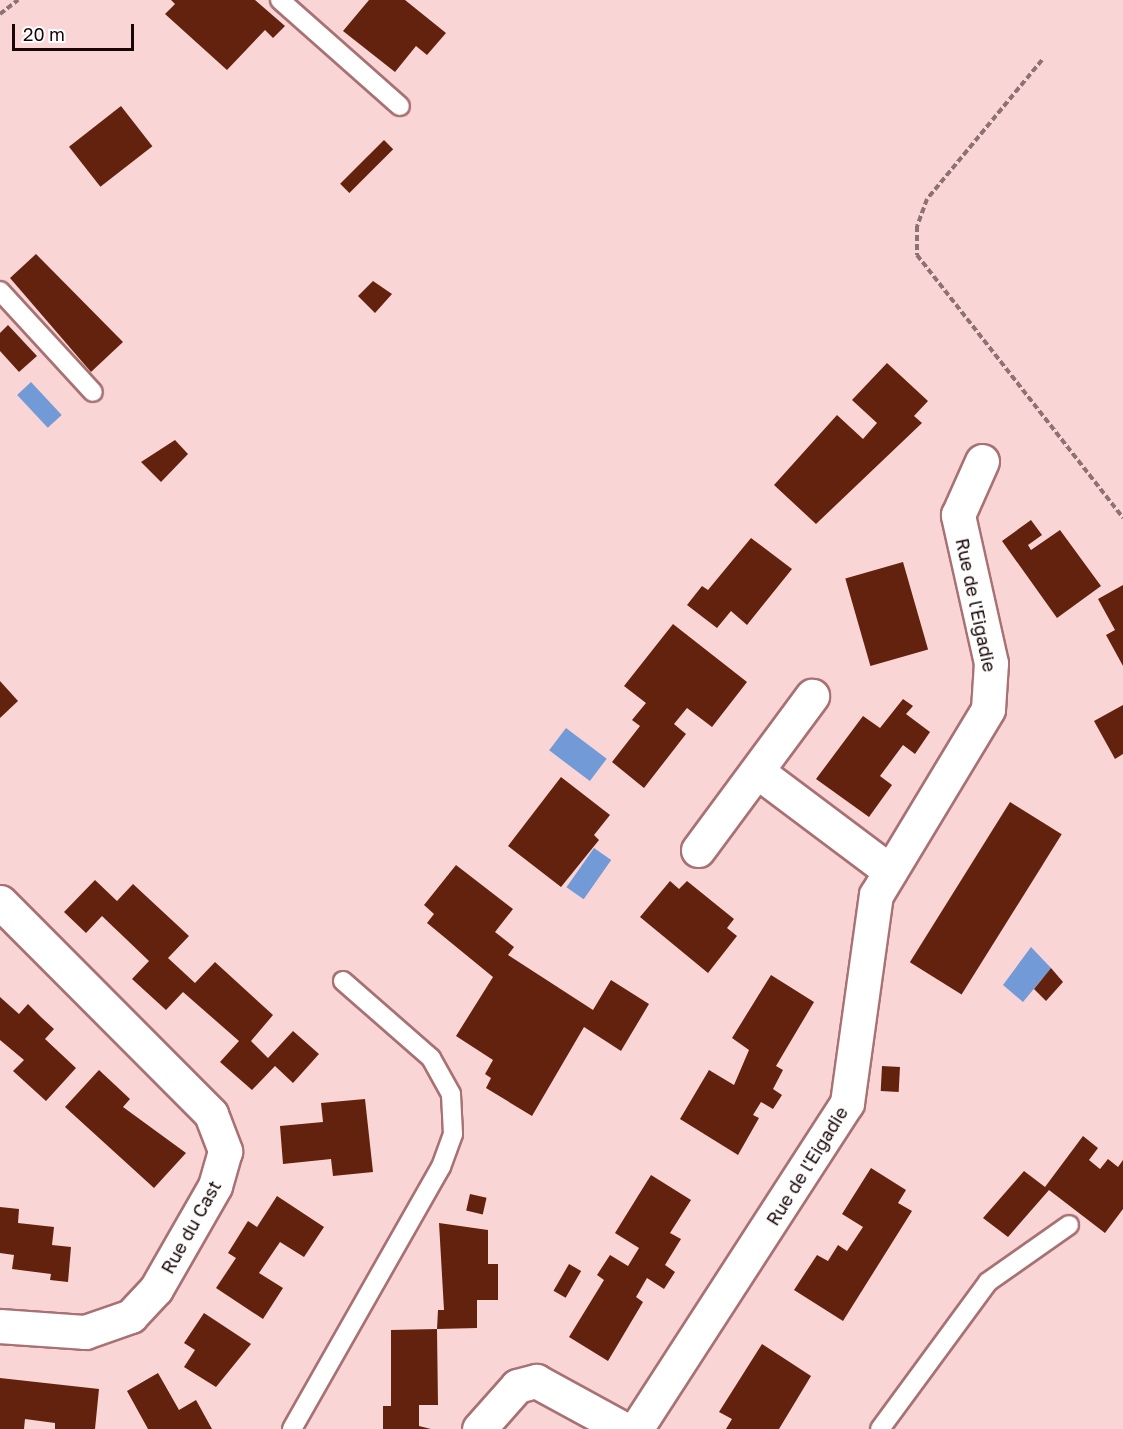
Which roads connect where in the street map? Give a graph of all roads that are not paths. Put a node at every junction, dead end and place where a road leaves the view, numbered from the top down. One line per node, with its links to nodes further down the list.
1 (280, 0): 2 (lane)
2 (400, 106)
3 (0, 291): 4 (lane)
4 (93, 392)
5 (982, 461): 9 (street, Rue de l'Eigadie)
6 (813, 696): 7 (street)
7 (758, 772): 8 (street); 9 (street)
8 (698, 850)
9 (890, 871): 17 (street, Rue de l'Eigadie)
10 (0, 902): 13 (street, Rue du Cast)
11 (343, 981): 14 (lane)
12 (1069, 1225): 18 (lane)
13 (0, 1326)
14 (292, 1429)
15 (479, 1429): 16 (street)
16 (624, 1429)
17 (636, 1429)
18 (880, 1429)

